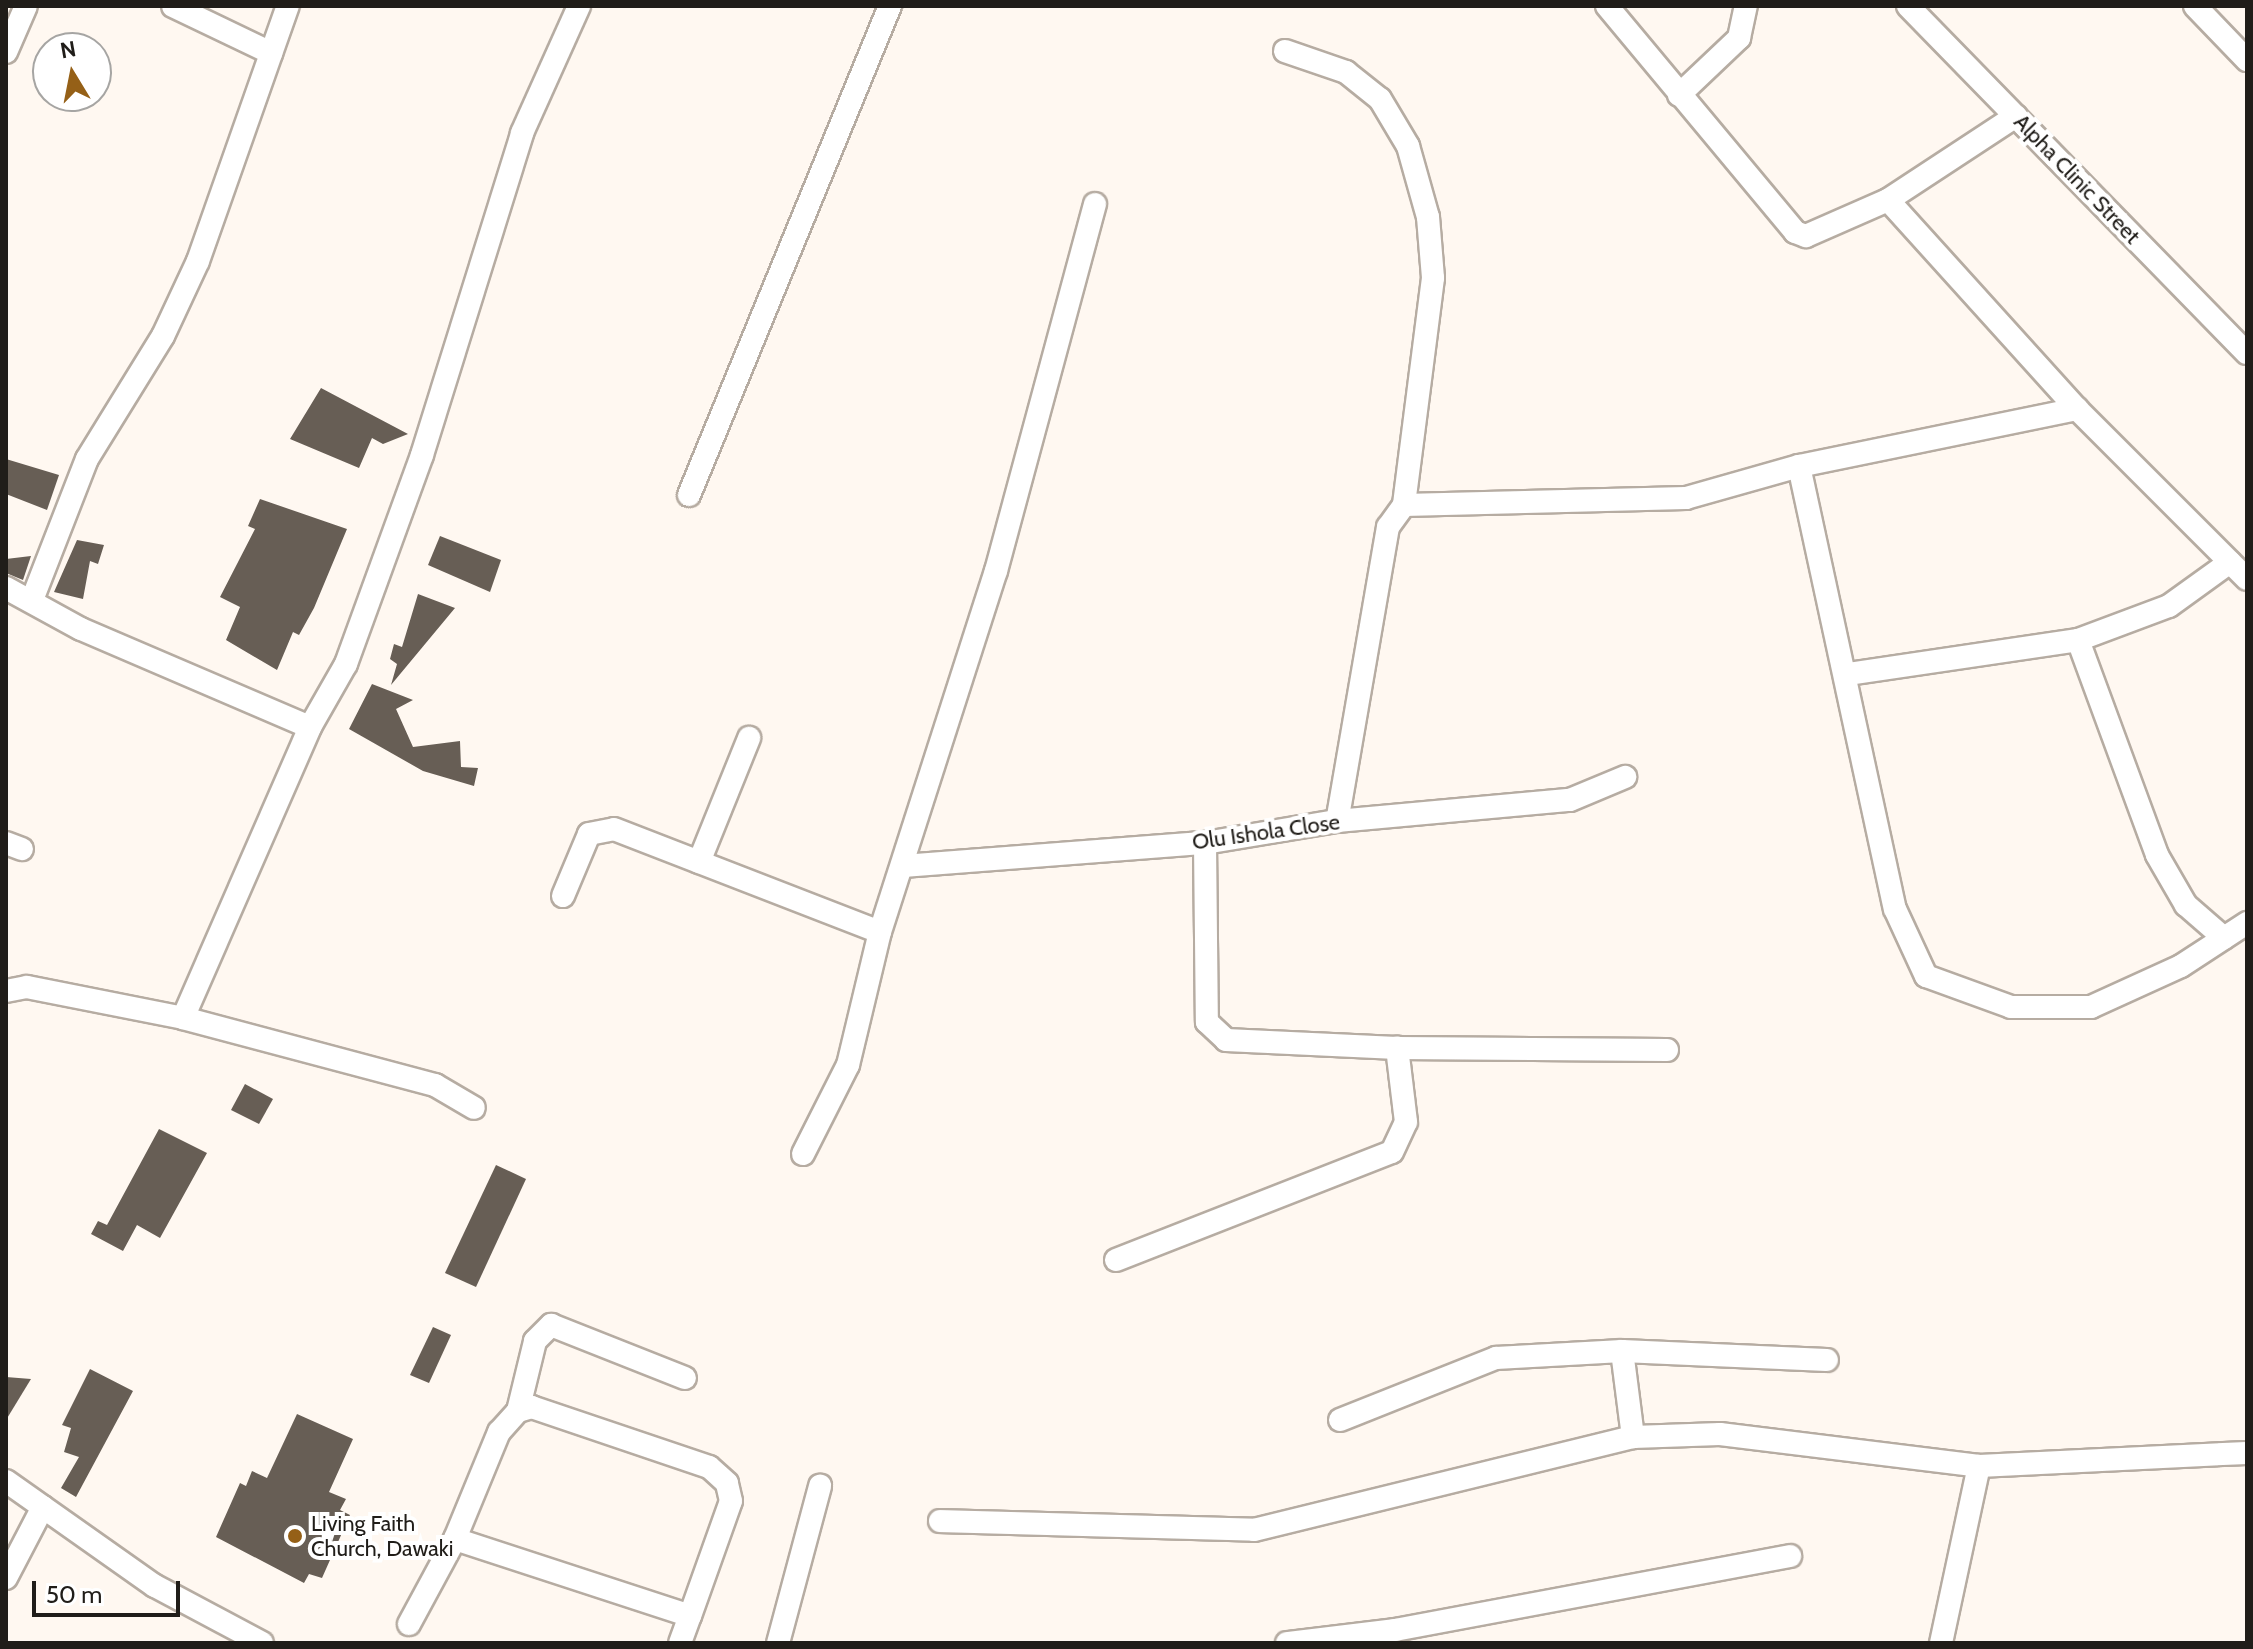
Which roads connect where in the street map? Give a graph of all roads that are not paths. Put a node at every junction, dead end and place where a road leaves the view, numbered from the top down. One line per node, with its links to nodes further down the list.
1 (26, 6): 11 (street)
2 (173, 6): 12 (street)
3 (288, 6): 12 (street)
4 (579, 6): 29 (street)
5 (890, 6): 21 (street)
6 (1607, 6): 14 (street)
7 (1746, 6): 14 (street)
8 (1908, 6): 15 (street, Alpha Clinic Street)
9 (2195, 6): 13 (street)
10 (1285, 51): 22 (street)
11 (6, 52)
12 (271, 53): 26 (street)
13 (2247, 60)
14 (1679, 95): 16 (street)
15 (2016, 116): 16 (street); 18 (street, Alpha Clinic Street)
16 (1888, 200): 19 (street)
17 (1095, 204): 35 (street)
18 (2247, 353)
19 (2077, 409): 20 (street); 23 (street)
20 (1799, 466): 22 (street); 28 (street)
21 (689, 495)
22 (1404, 505): 32 (street)
23 (2230, 562): 24 (street); 27 (street)
24 (2247, 579)
25 (6, 588): 26 (street)
26 (32, 600): 29 (street)
27 (2078, 640): 28 (street); 39 (street)
28 (1848, 674): 39 (street)
29 (310, 727): 41 (street)
30 (749, 738): 34 (street)
31 (1625, 777): 32 (street, Olu Ishola Close)
32 (1337, 821): 33 (street, Olu Ishola Close)
33 (1205, 843): 35 (street, Olu Ishola Close); 42 (street)
34 (699, 862): 36 (street); 38 (street)
35 (903, 866): 38 (street)
36 (563, 896)
37 (2247, 923): 39 (street)
38 (880, 932): 45 (street)
39 (2224, 938)
40 (6, 991): 41 (street)
41 (183, 1018): 44 (street)
42 (1397, 1048): 43 (street); 46 (street)
43 (1667, 1050)
44 (474, 1108)
45 (803, 1154)
46 (1116, 1260)
47 (1622, 1351): 48 (street); 51 (street); 52 (street)
48 (1827, 1360)
49 (685, 1378): 50 (street)
50 (518, 1411): 59 (street); 62 (street)
51 (1340, 1420)
52 (1633, 1437): 54 (street); 58 (street)
53 (2247, 1453): 54 (street)
54 (1979, 1466): 69 (street)
55 (6, 1481): 57 (street)
56 (820, 1486): 67 (street)
57 (43, 1507): 61 (street); 65 (street)
58 (940, 1521)
59 (455, 1539): 62 (street); 63 (street)
60 (1790, 1556): 64 (street)
61 (6, 1578)
62 (690, 1616): 66 (street)
63 (409, 1624)
64 (1395, 1637): 68 (street)
65 (262, 1643)
66 (680, 1643)
67 (778, 1643)
68 (1287, 1643)
69 (1941, 1643)

